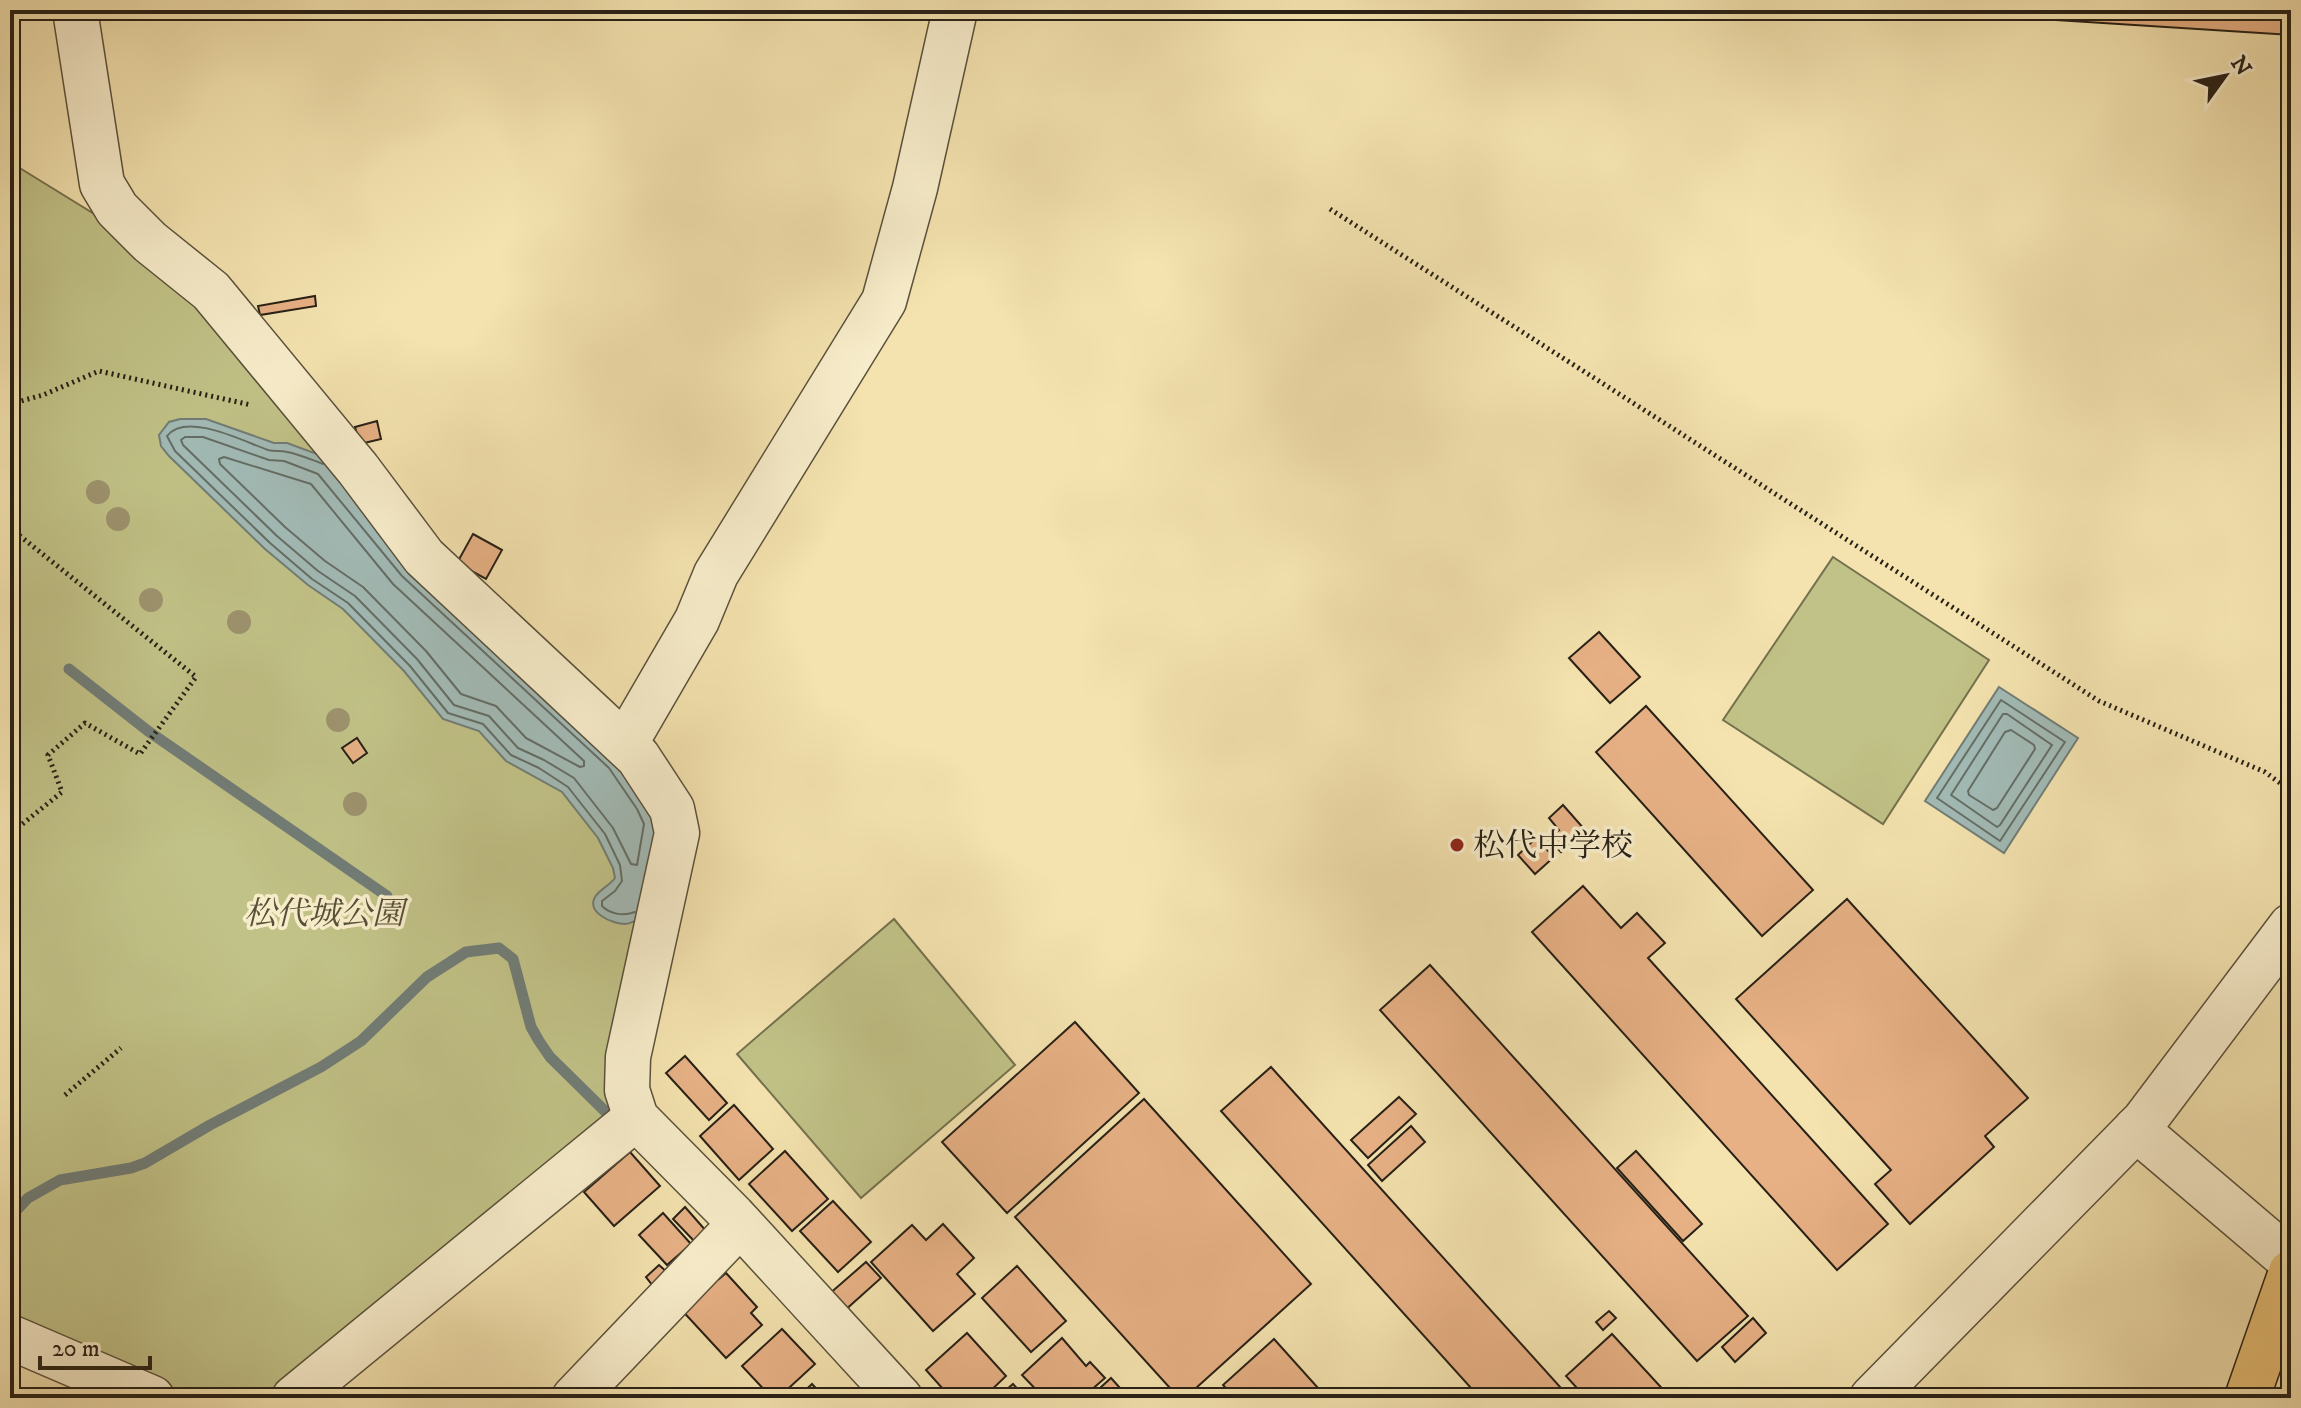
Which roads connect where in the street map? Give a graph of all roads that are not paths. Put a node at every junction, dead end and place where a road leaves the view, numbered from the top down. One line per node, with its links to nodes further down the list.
1 (75, 10): 3 (street)
2 (955, 10): 3 (street)
3 (625, 744): 5 (street)
4 (2291, 926): 6 (street)
5 (636, 1118): 7 (street); 12 (street)
6 (2136, 1129): 8 (street); 15 (street)
7 (729, 1236): 13 (street); 14 (street)
8 (2291, 1261)
9 (2291, 1272): 16 (main road)
10 (10, 1337): 11 (street)
11 (152, 1398)
12 (294, 1398)
13 (574, 1398)
14 (900, 1398)
15 (1872, 1398)
16 (2247, 1398)

